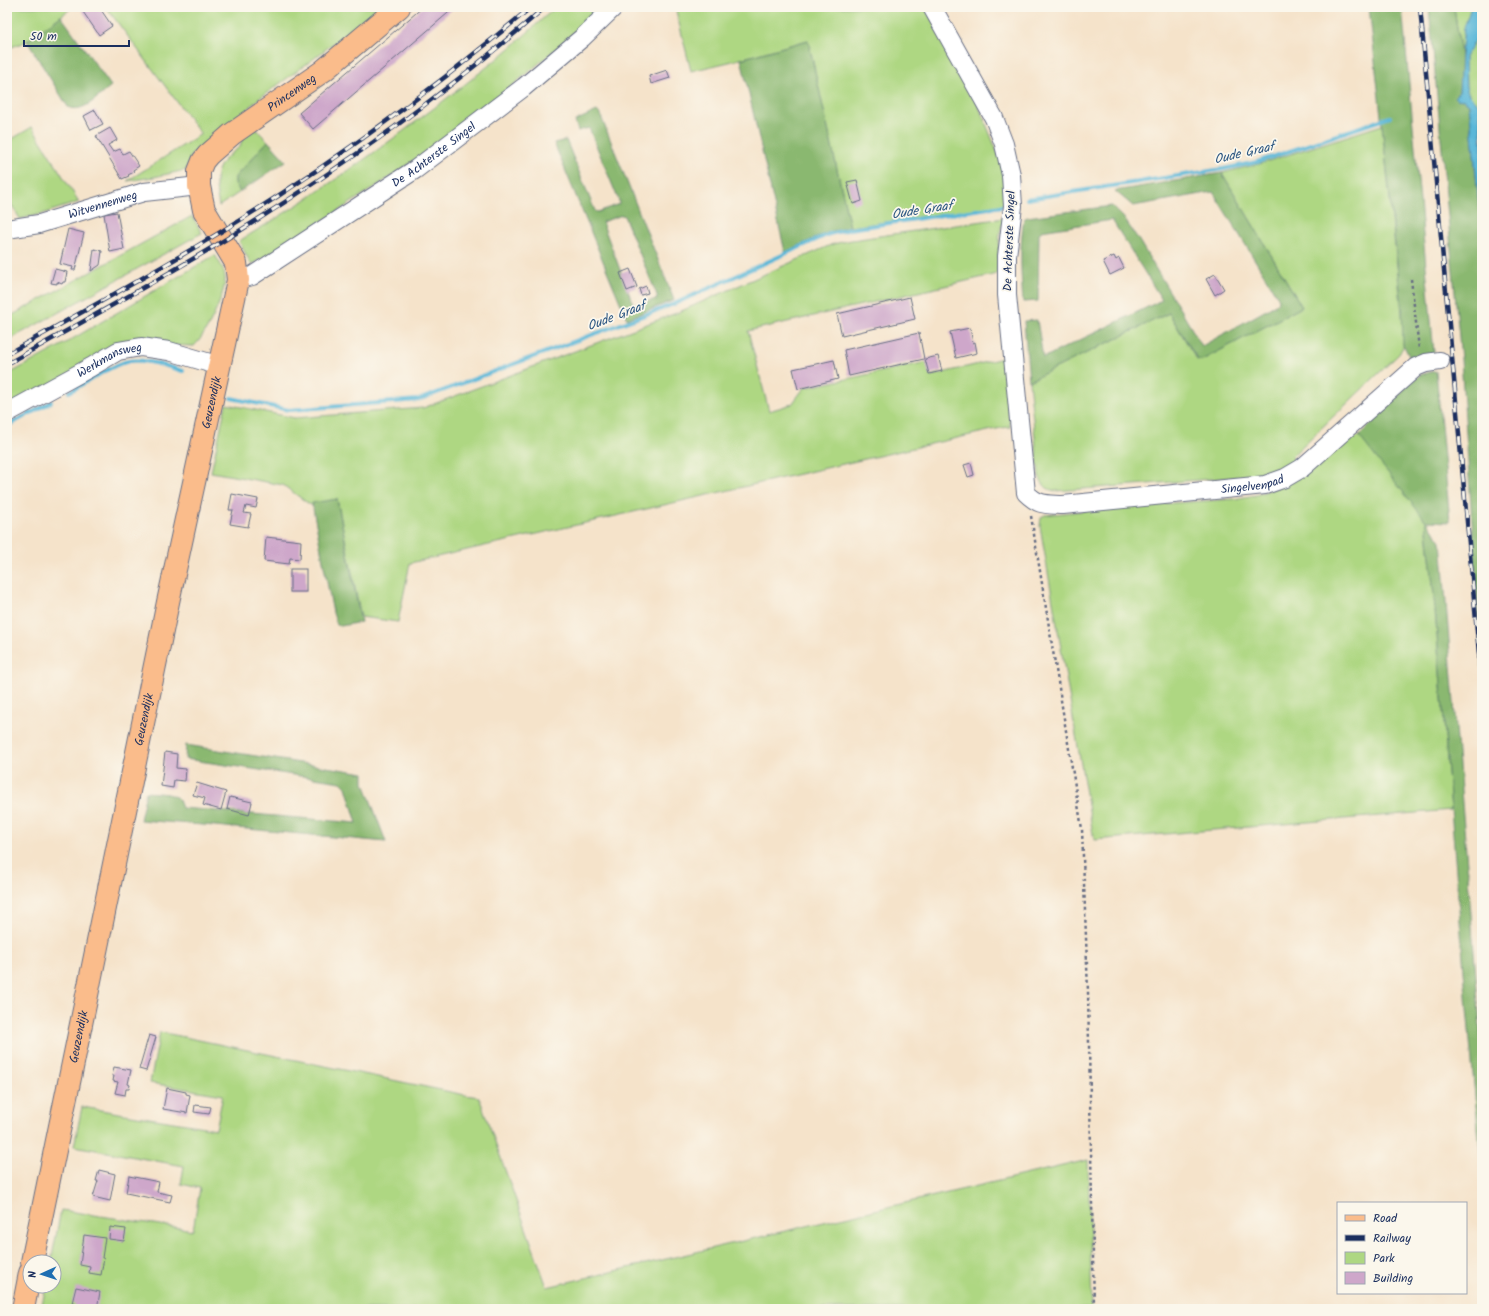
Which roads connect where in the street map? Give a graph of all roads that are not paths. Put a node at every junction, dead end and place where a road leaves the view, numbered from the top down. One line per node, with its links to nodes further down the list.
1 (399, 7): 4 (main road, Princenweg)
2 (614, 7): 6 (street, De Achterste Singel)
3 (932, 7): 10 (street, De Achterste Singel)
4 (199, 186): 5 (street, Witvennenweg); 6 (main road, Geuzendijk)
5 (7, 229)
6 (238, 280): 8 (main road, Geuzendijk)
7 (1440, 361): 10 (street, Singelvenpad)
8 (220, 366): 9 (street, Werkmansweg); 11 (main road, Geuzendijk)
9 (7, 413)
10 (1026, 493)
11 (34, 1254)
12 (26, 1294): 13 (main road)
13 (23, 1309)

